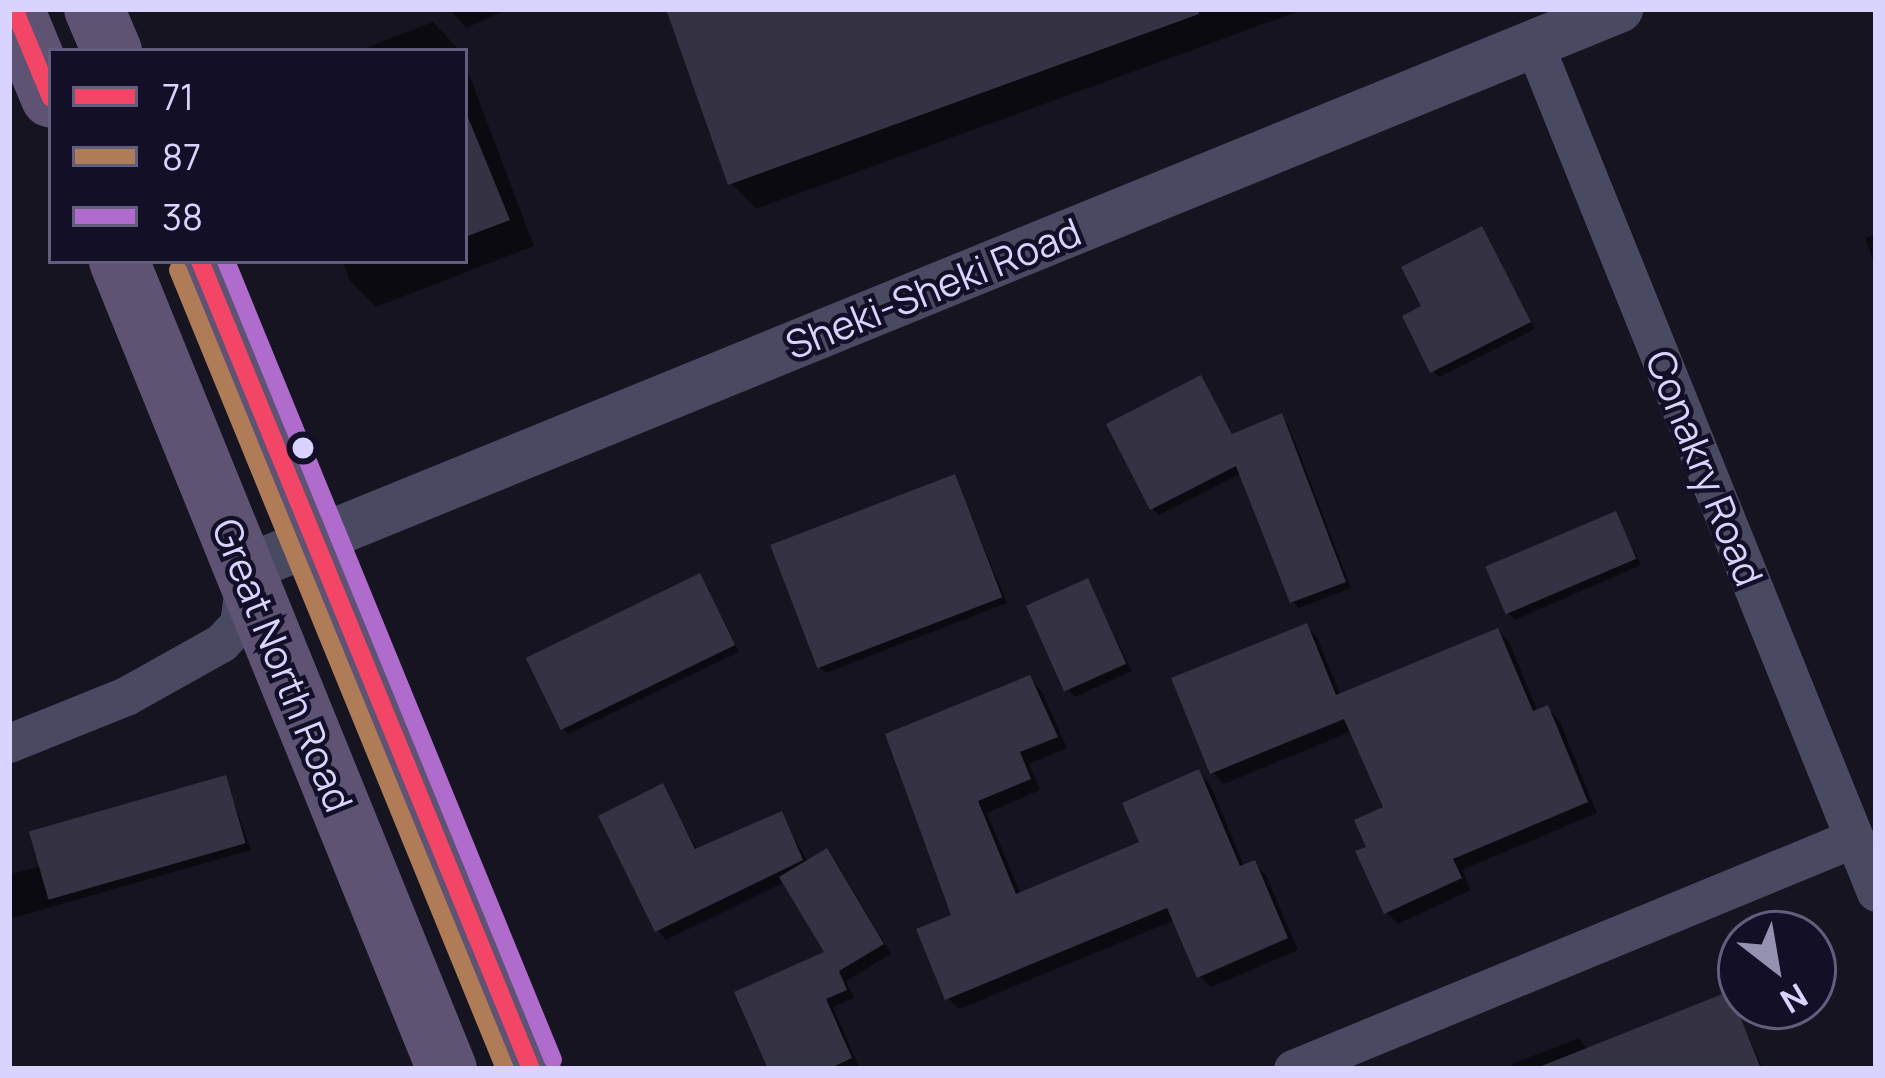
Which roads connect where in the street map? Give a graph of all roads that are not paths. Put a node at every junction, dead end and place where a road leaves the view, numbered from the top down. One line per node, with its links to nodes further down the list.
1 (14, 9): 6 (main road)
2 (94, 9): 5 (main road)
3 (1619, 9): 4 (street, Sheki-Sheki Road)
4 (1534, 44): 9 (street, Sheki-Sheki Road); 12 (street, Conakry Road)
5 (111, 48)
6 (48, 91)
7 (120, 264): 10 (main road, Great North Road)
8 (201, 264): 9 (main road, Great North Road)
9 (316, 539): 10 (street, Sheki-Sheki Road); 15 (main road, Great North Road)
10 (247, 568): 11 (street); 14 (main road, Great North Road)
11 (9, 743)
12 (1854, 838): 13 (street, Conakry Road); 16 (street)
13 (1876, 892)
14 (447, 1069)
15 (531, 1069)
16 (1293, 1069)

